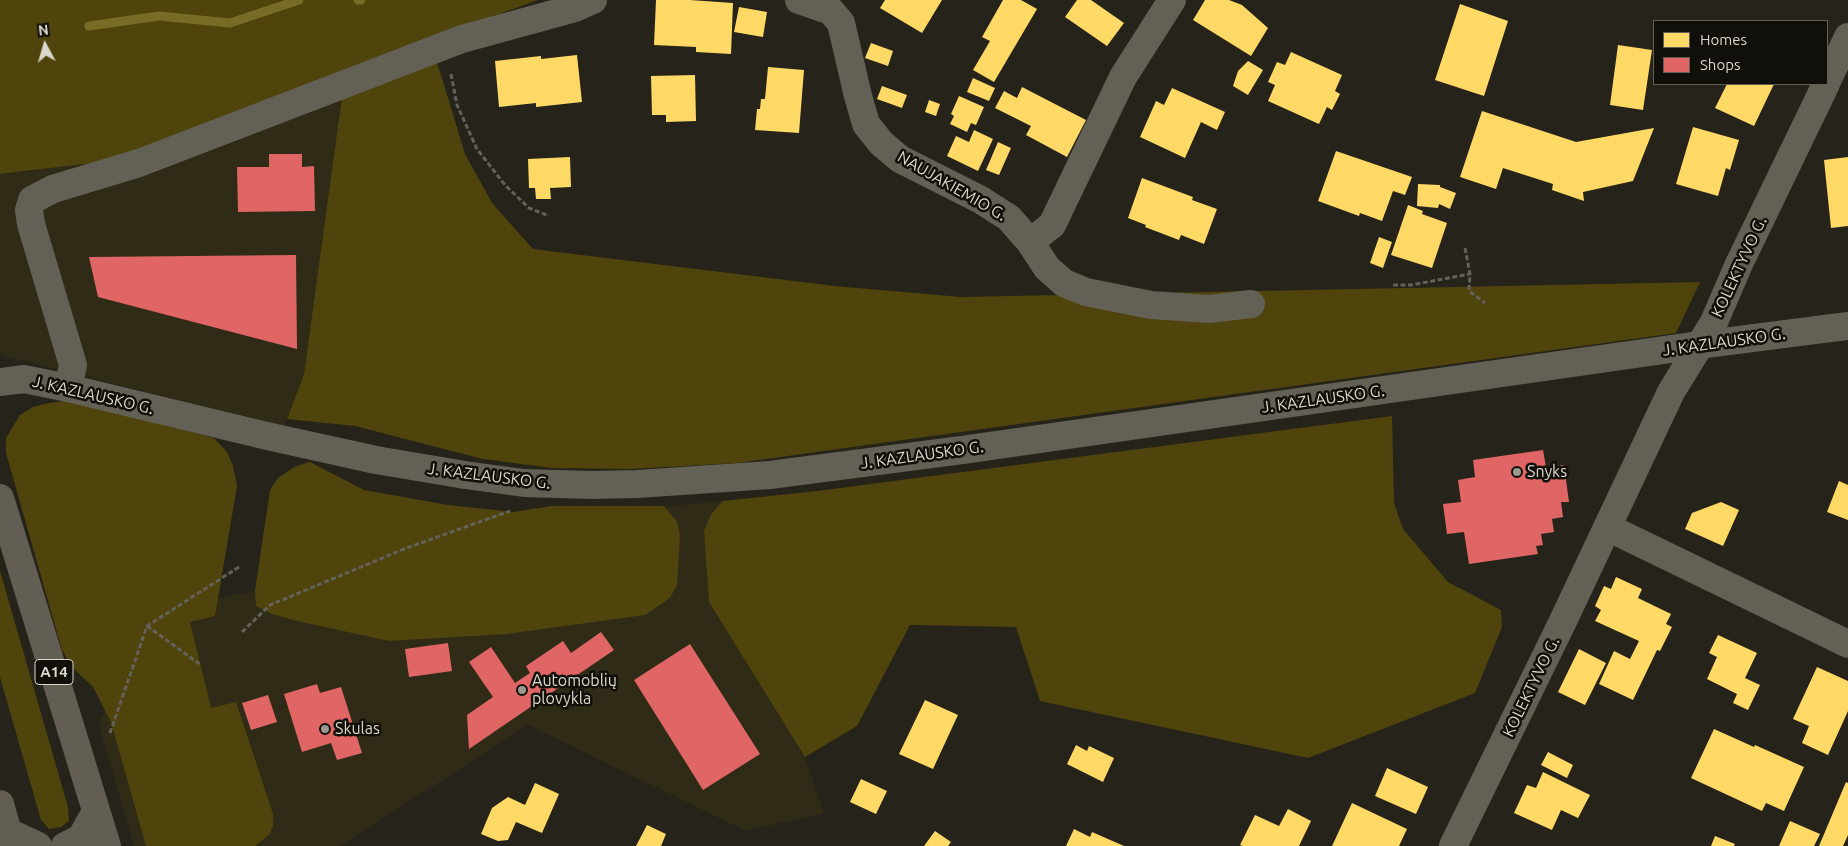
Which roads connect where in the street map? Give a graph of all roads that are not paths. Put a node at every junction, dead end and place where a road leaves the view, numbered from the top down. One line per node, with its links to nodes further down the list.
1 (593, 0): 12 (street)
2 (799, 0): 7 (street, NAUJAKIEMIO G.)
3 (1172, 0): 7 (street)
4 (1848, 37): 5 (street, KOLEKTYVO G.)
5 (1828, 79)
6 (1825, 85): 10 (street, KOLEKTYVO G.)
7 (1030, 242): 8 (street, NAUJAKIEMIO G.)
8 (1251, 304)
9 (1848, 326): 10 (street, J. KAZLAUSKO G.)
10 (1698, 345): 12 (street, J. KAZLAUSKO G.); 14 (street, KOLEKTYVO G.)
11 (0, 382): 12 (street, J. KAZLAUSKO G.)
12 (68, 388)
13 (0, 498): 17 (highway, A14)
14 (1607, 527): 15 (street); 22 (street, KOLEKTYVO G.)
15 (1848, 644)
16 (0, 804): 18 (highway)
17 (96, 811): 20 (highway); 21 (highway, A14)
18 (10, 839): 19 (highway)
19 (38, 846)
20 (65, 846)
21 (107, 846)
22 (1453, 846)

